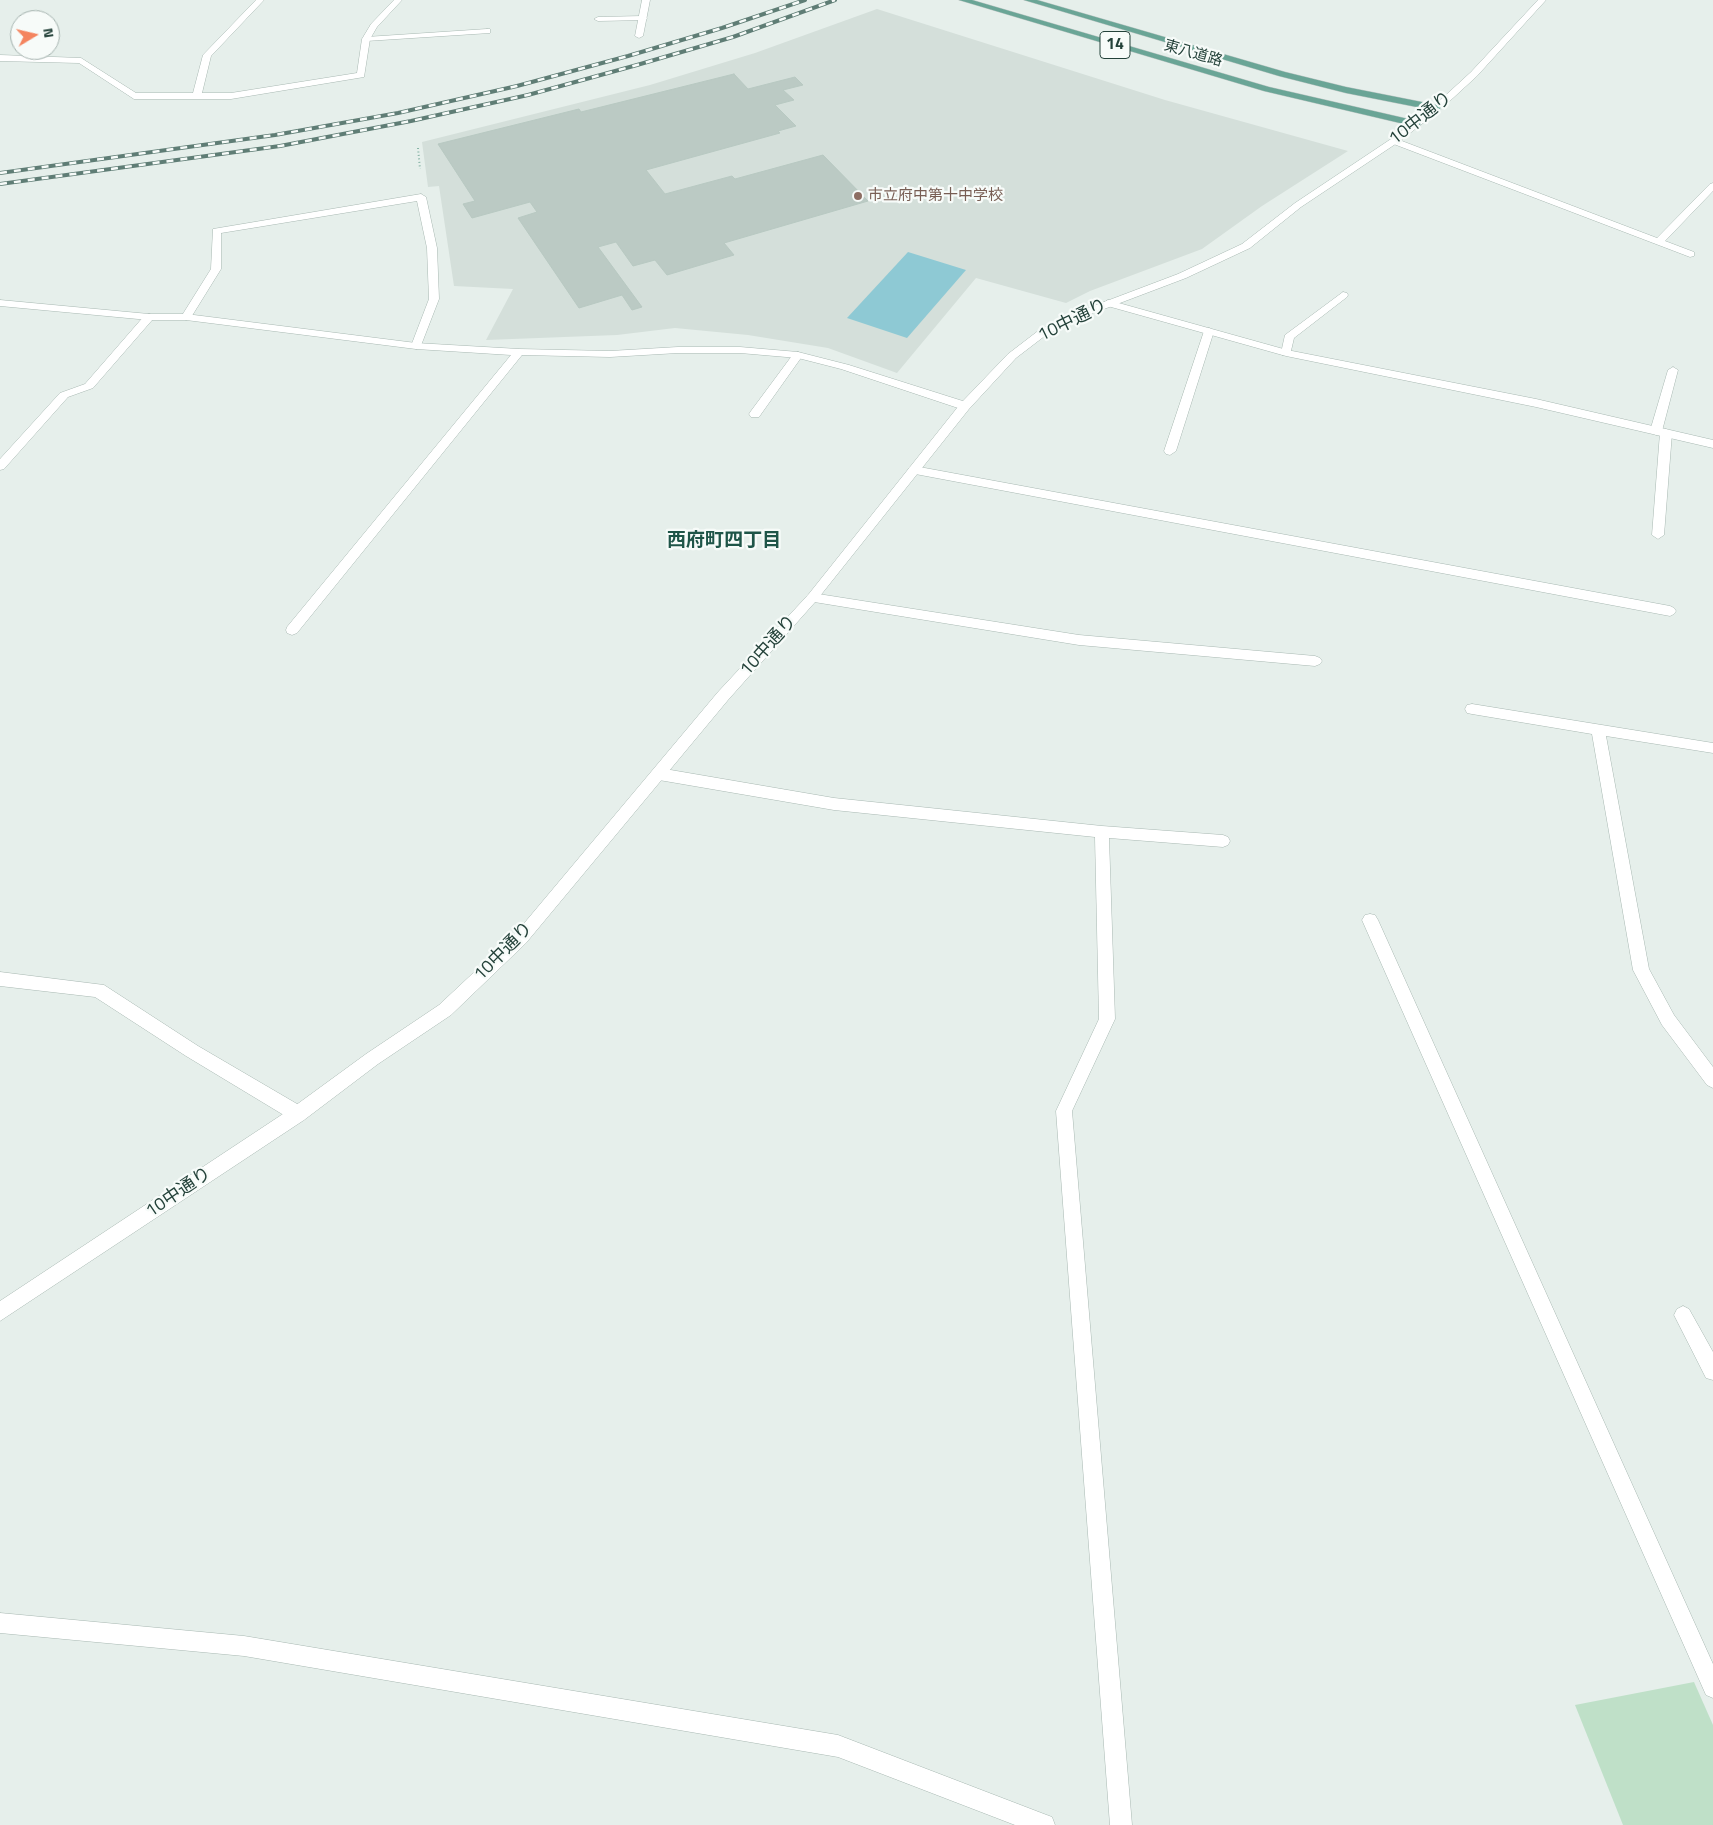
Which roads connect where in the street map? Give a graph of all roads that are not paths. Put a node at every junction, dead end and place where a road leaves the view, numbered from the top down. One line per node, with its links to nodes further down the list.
1 (260, 0): 13 (street)
2 (398, 0): 11 (street)
3 (646, 0): 7 (street)
4 (963, 0): 15 (main road, 東八道路 / 14)
5 (1028, 0): 14 (main road, 東八道路 / 14)
6 (1542, 0): 14 (street, 10中通り)
7 (642, 18): 8 (street); 10 (street)
8 (598, 19)
9 (487, 30): 11 (street)
10 (639, 36)
11 (366, 39): 13 (street)
12 (0, 58): 13 (street)
13 (197, 95)
14 (1437, 108): 15 (street, 10中通り)
15 (1417, 124): 16 (street, 10中通り)
16 (1394, 141): 18 (street); 22 (street, 10中通り)
17 (1713, 186): 18 (street)
18 (1658, 242): 19 (street)
19 (1690, 254)
20 (1343, 295): 28 (street)
21 (0, 303): 23 (street)
22 (1108, 303): 25 (street); 31 (street, 10中通り)
23 (149, 317): 24 (street); 36 (street)
24 (186, 317): 26 (street); 26 (street)
25 (1209, 332): 28 (street); 35 (street)
26 (416, 346): 27 (street)
27 (519, 352): 29 (street); 41 (street)
28 (1286, 353): 33 (street)
29 (798, 355): 31 (street); 32 (street)
30 (1674, 370): 33 (street)
31 (965, 406): 37 (street, 10中通り)
32 (756, 414)
33 (1661, 432): 34 (street); 38 (street)
34 (1713, 444)
35 (1170, 451)
36 (0, 466)
37 (914, 470): 39 (street, 10中通り); 40 (street)
38 (1658, 535)
39 (812, 598): 42 (street); 46 (street, 10中通り)
40 (1670, 611)
41 (292, 630)
42 (1315, 661)
43 (1472, 709): 44 (street)
44 (1598, 729): 45 (street); 51 (street)
45 (1713, 748)
46 (659, 774): 47 (street); 52 (street, 10中通り)
47 (1102, 832): 48 (street); 59 (street)
48 (1223, 841)
49 (1370, 920): 57 (street)
50 (0, 979): 52 (street)
51 (1713, 1080)
52 (298, 1114): 53 (street, 10中通り)
53 (0, 1312)
54 (1683, 1315): 55 (street)
55 (1713, 1371)
56 (0, 1623): 58 (street)
57 (1713, 1688)
58 (1044, 1825)
59 (1121, 1825)

